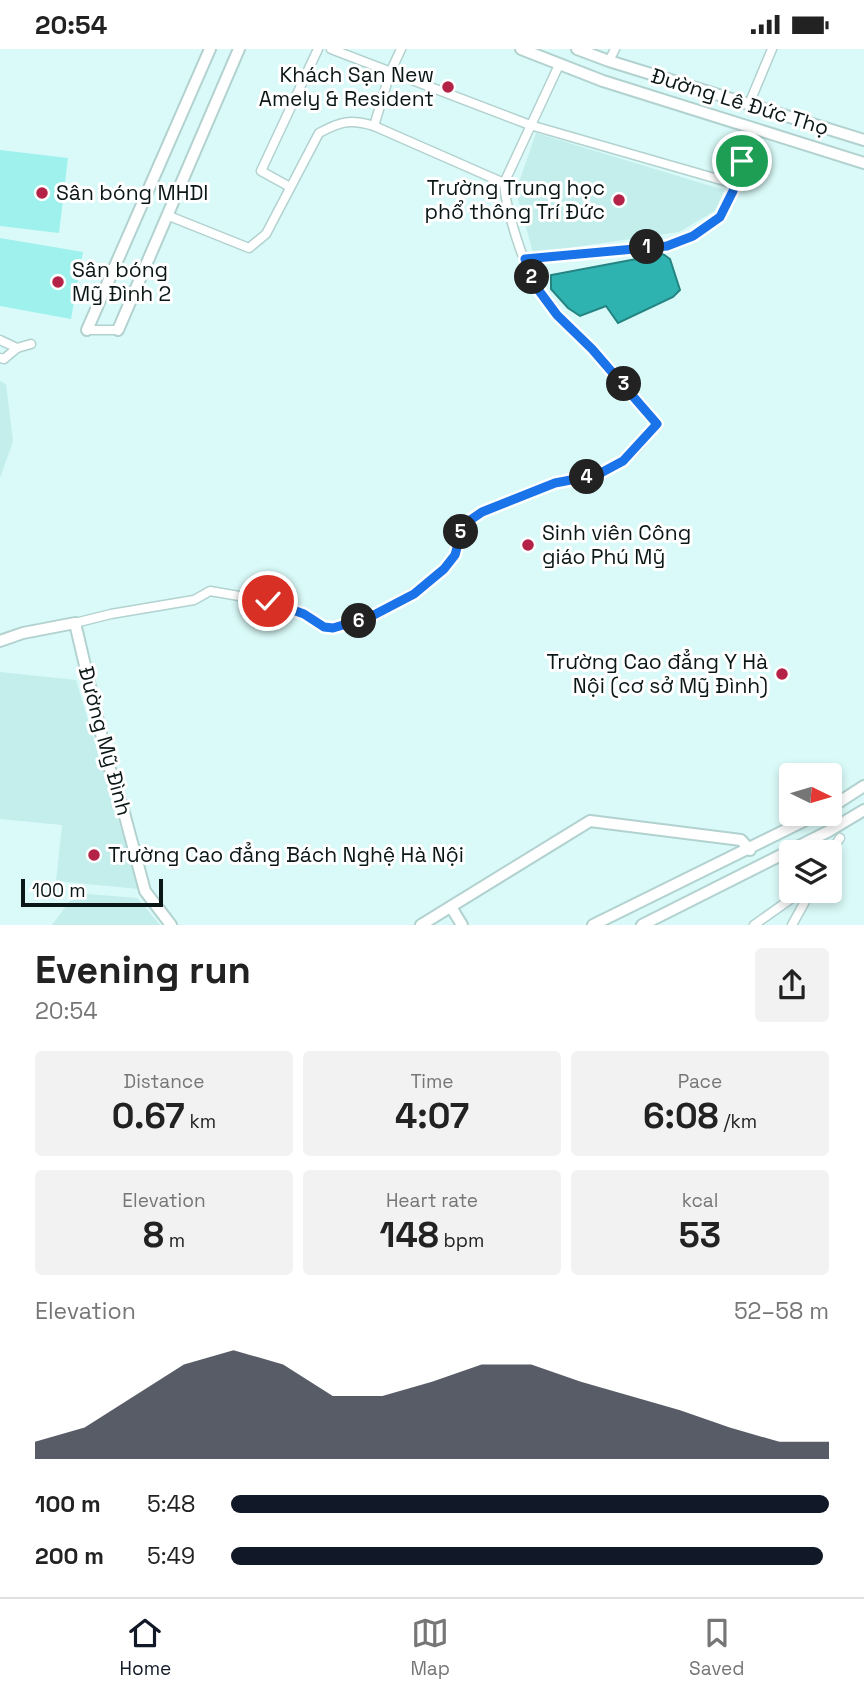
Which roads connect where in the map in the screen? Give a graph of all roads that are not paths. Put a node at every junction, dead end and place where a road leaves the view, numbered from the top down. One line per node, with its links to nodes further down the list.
1 (210, 49): 24 (main road)
2 (239, 49): 22 (main road)
3 (318, 49): 21 (street)
4 (331, 49): 12 (street)
5 (401, 49): 12 (street)
6 (521, 49): 11 (main road, Đường Lê Đức Thọ)
7 (577, 49): 10 (main road, Đường Lê Đức Thọ)
8 (615, 49): 10 (street)
9 (772, 49): 13 (street)
10 (610, 61): 13 (main road, Đường Lê Đức Thọ)
11 (559, 65): 14 (street); 16 (main road, Đường Lê Đức Thọ)
12 (390, 73): 14 (street); 15 (street)
13 (749, 104): 17 (main road, Đường Lê Đức Thọ)
14 (530, 125): 19 (street); 20 (street)
15 (374, 127): 19 (street); 21 (street)
16 (754, 129): 18 (main road, Đường Lê Đức Thọ); 20 (street)
17 (864, 140)
18 (864, 163)
19 (504, 183): 23 (street)
20 (735, 184): 23 (street)
21 (290, 187): 22 (street)
22 (169, 216): 25 (main road)
23 (525, 259): 30 (street)
24 (87, 330): 25 (street)
25 (118, 330)
26 (0, 340): 28 (street)
27 (31, 344): 28 (street)
28 (17, 348): 29 (street)
29 (0, 358)
30 (75, 623): 31 (main road); 41 (main road, Đường Mỹ Đình)
31 (0, 641)
32 (864, 786): 33 (main road)
33 (842, 800)
34 (864, 810): 45 (main road)
35 (795, 826): 36 (main road)
36 (750, 850): 40 (main road); 44 (main road)
37 (794, 903): 46 (street)
38 (803, 903): 47 (street)
39 (805, 903): 48 (street)
40 (452, 907): 42 (main road); 43 (main road)
41 (171, 925)
42 (421, 925)
43 (462, 925)
44 (593, 925)
45 (642, 925)
46 (754, 925)
47 (792, 925)
48 (798, 925)

